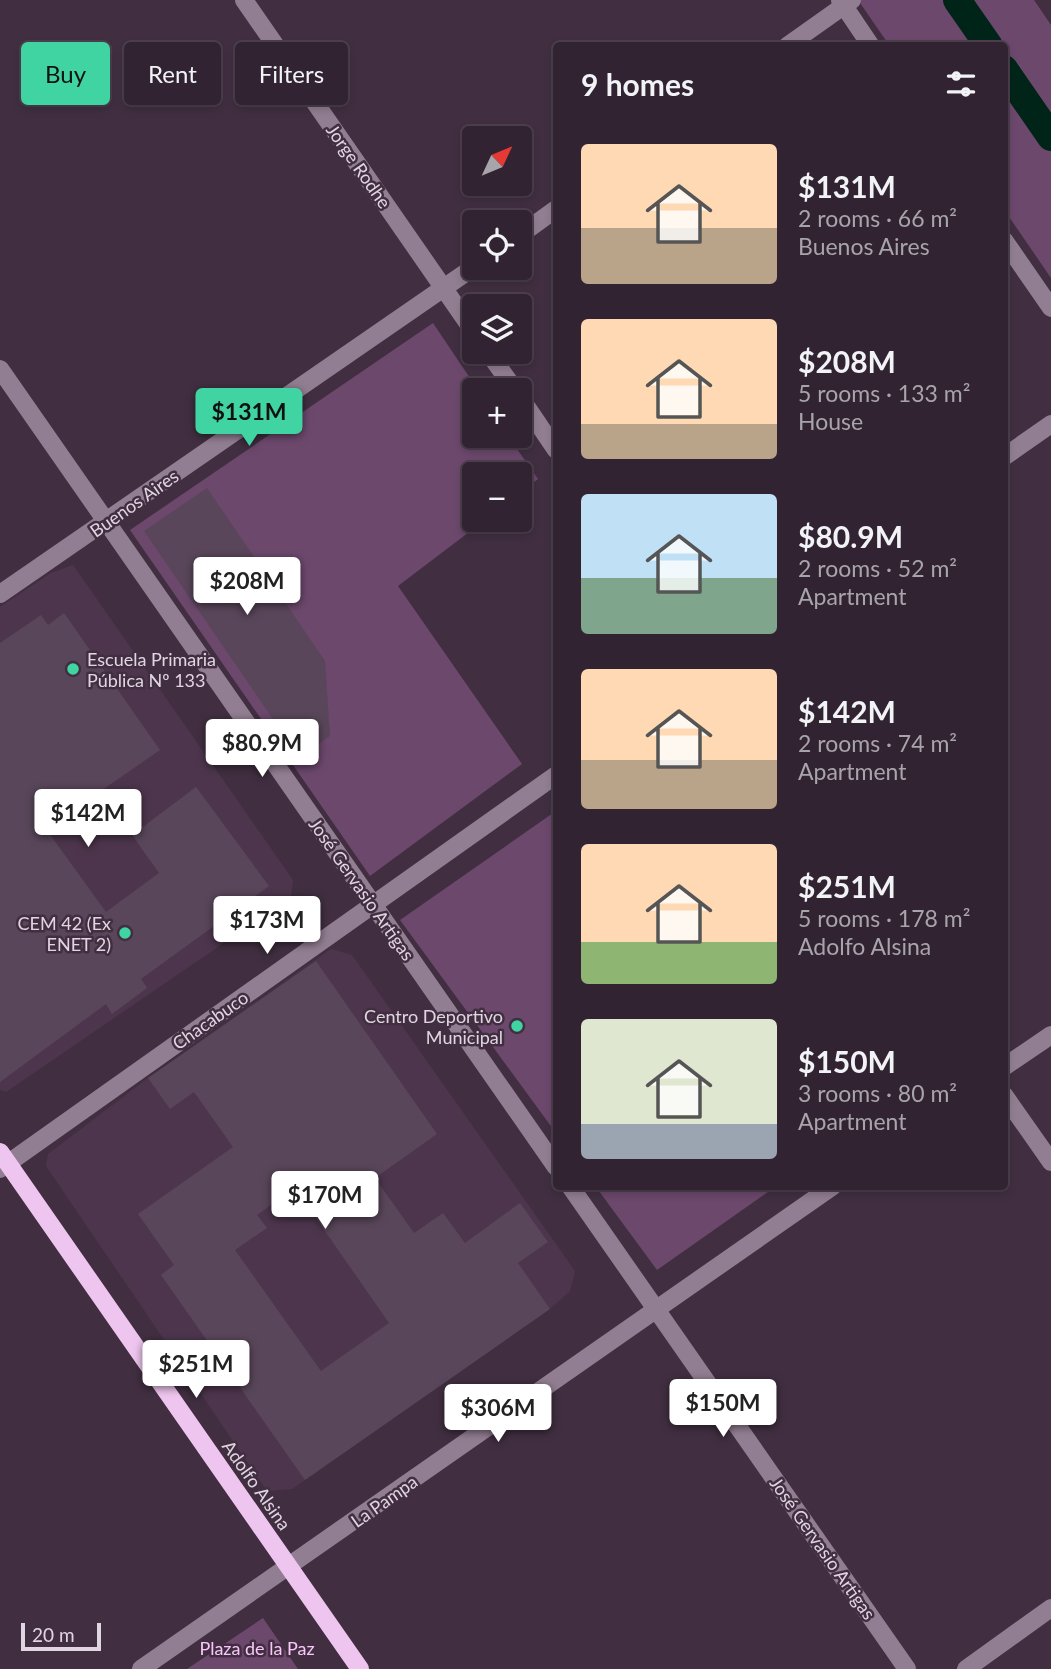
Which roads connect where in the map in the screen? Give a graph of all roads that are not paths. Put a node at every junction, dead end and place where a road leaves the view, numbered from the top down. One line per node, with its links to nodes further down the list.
1 (244, 0): 9 (street, Jorge Rodhe)
2 (845, 2): 3 (street); 4 (street)
3 (792, 42)
4 (869, 42)
5 (553, 211): 6 (street)
6 (532, 226)
7 (1008, 246): 10 (street)
8 (462, 275): 9 (street, Buenos Aires)
9 (444, 288): 11 (street, Jorge Rodhe); 17 (street, Buenos Aires)
10 (1051, 308)
11 (462, 314)
12 (0, 369): 17 (street, José Gervasio Artigas)
13 (532, 415): 15 (street)
14 (1051, 424): 16 (street)
15 (553, 446)
16 (1008, 454)
17 (107, 523): 18 (street, Buenos Aires); 20 (street, José Gervasio Artigas)
18 (0, 594)
19 (553, 777): 20 (street, Chacabuco)
20 (373, 904): 24 (street, Chacabuco); 26 (street, José Gervasio Artigas)
21 (1051, 1035): 22 (street)
22 (1008, 1064)
23 (1008, 1101): 25 (street)
24 (3, 1162): 30 (main road, Adolfo Alsina)
25 (1051, 1162)
26 (553, 1163)
27 (573, 1190): 29 (street, José Gervasio Artigas)
28 (827, 1190): 29 (street, La Pampa)
29 (656, 1310): 30 (street, La Pampa); 34 (street, José Gervasio Artigas)
30 (290, 1568): 32 (street, La Pampa); 33 (main road, Adolfo Alsina)
31 (1051, 1608): 35 (street)
32 (141, 1669)
33 (360, 1669)
34 (907, 1669)
35 (966, 1669)

